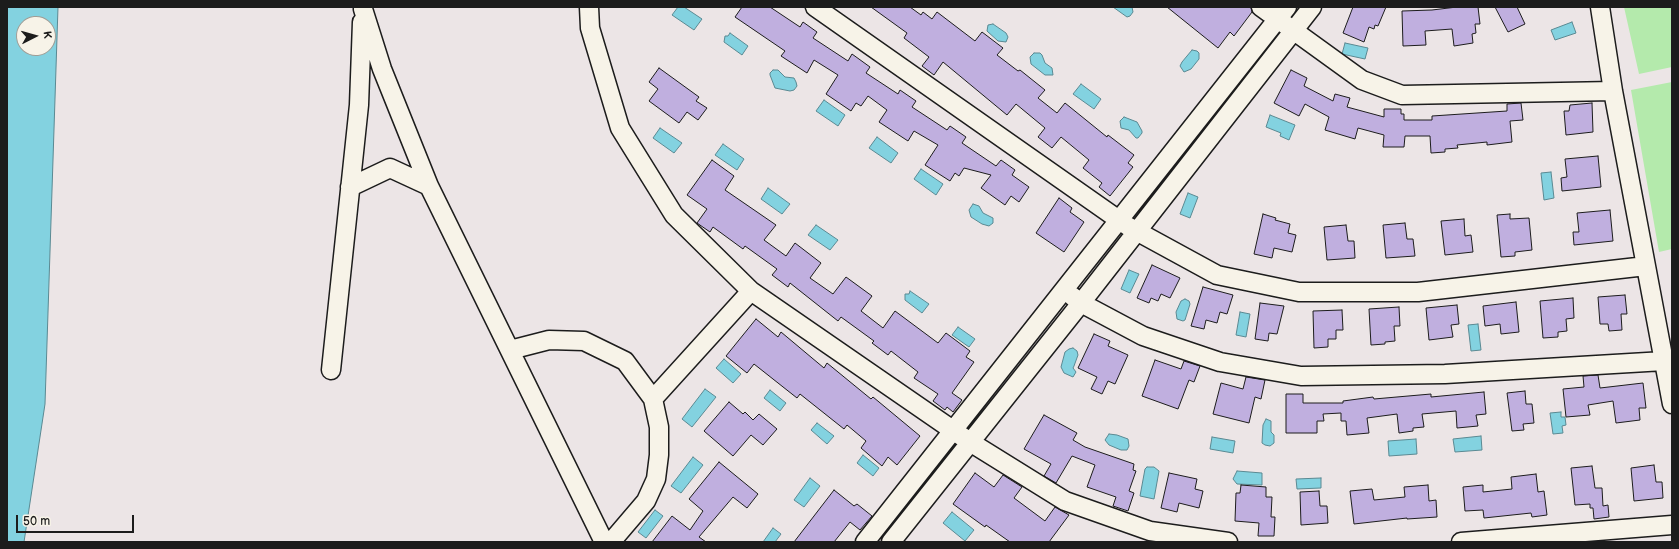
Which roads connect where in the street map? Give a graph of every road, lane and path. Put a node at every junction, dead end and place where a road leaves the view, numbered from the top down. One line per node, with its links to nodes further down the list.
1 (589, 7): 16 (street)
2 (814, 7): 12 (street)
3 (1261, 7): 7 (street)
4 (1312, 7): 8 (street)
5 (1600, 7): 9 (street)
6 (363, 8): 10 (street); 11 (street)
7 (1282, 13): 8 (street); 12 (street)
8 (1294, 31): 9 (street); 13 (street)
9 (1613, 91): 14 (street)
10 (350, 186): 11 (street); 20 (street)
11 (429, 186): 18 (street)
12 (1118, 220): 13 (street); 15 (street)
13 (1136, 231): 14 (street); 17 (street)
14 (1646, 266): 19 (street)
15 (1064, 289): 17 (street); 23 (street)
16 (751, 291): 21 (street); 23 (street)
17 (1081, 303): 19 (street); 24 (street)
18 (510, 350): 21 (street); 26 (street)
19 (1664, 361): 22 (street)
20 (331, 370)
21 (653, 399): 27 (street)
22 (1672, 404)
23 (952, 430): 24 (street); 28 (street)
24 (970, 442): 29 (street); 30 (street)
25 (1672, 525): 31 (street)
26 (604, 542)
27 (611, 542)
28 (865, 542)
29 (891, 542)
30 (1228, 542)
31 (1461, 542)

